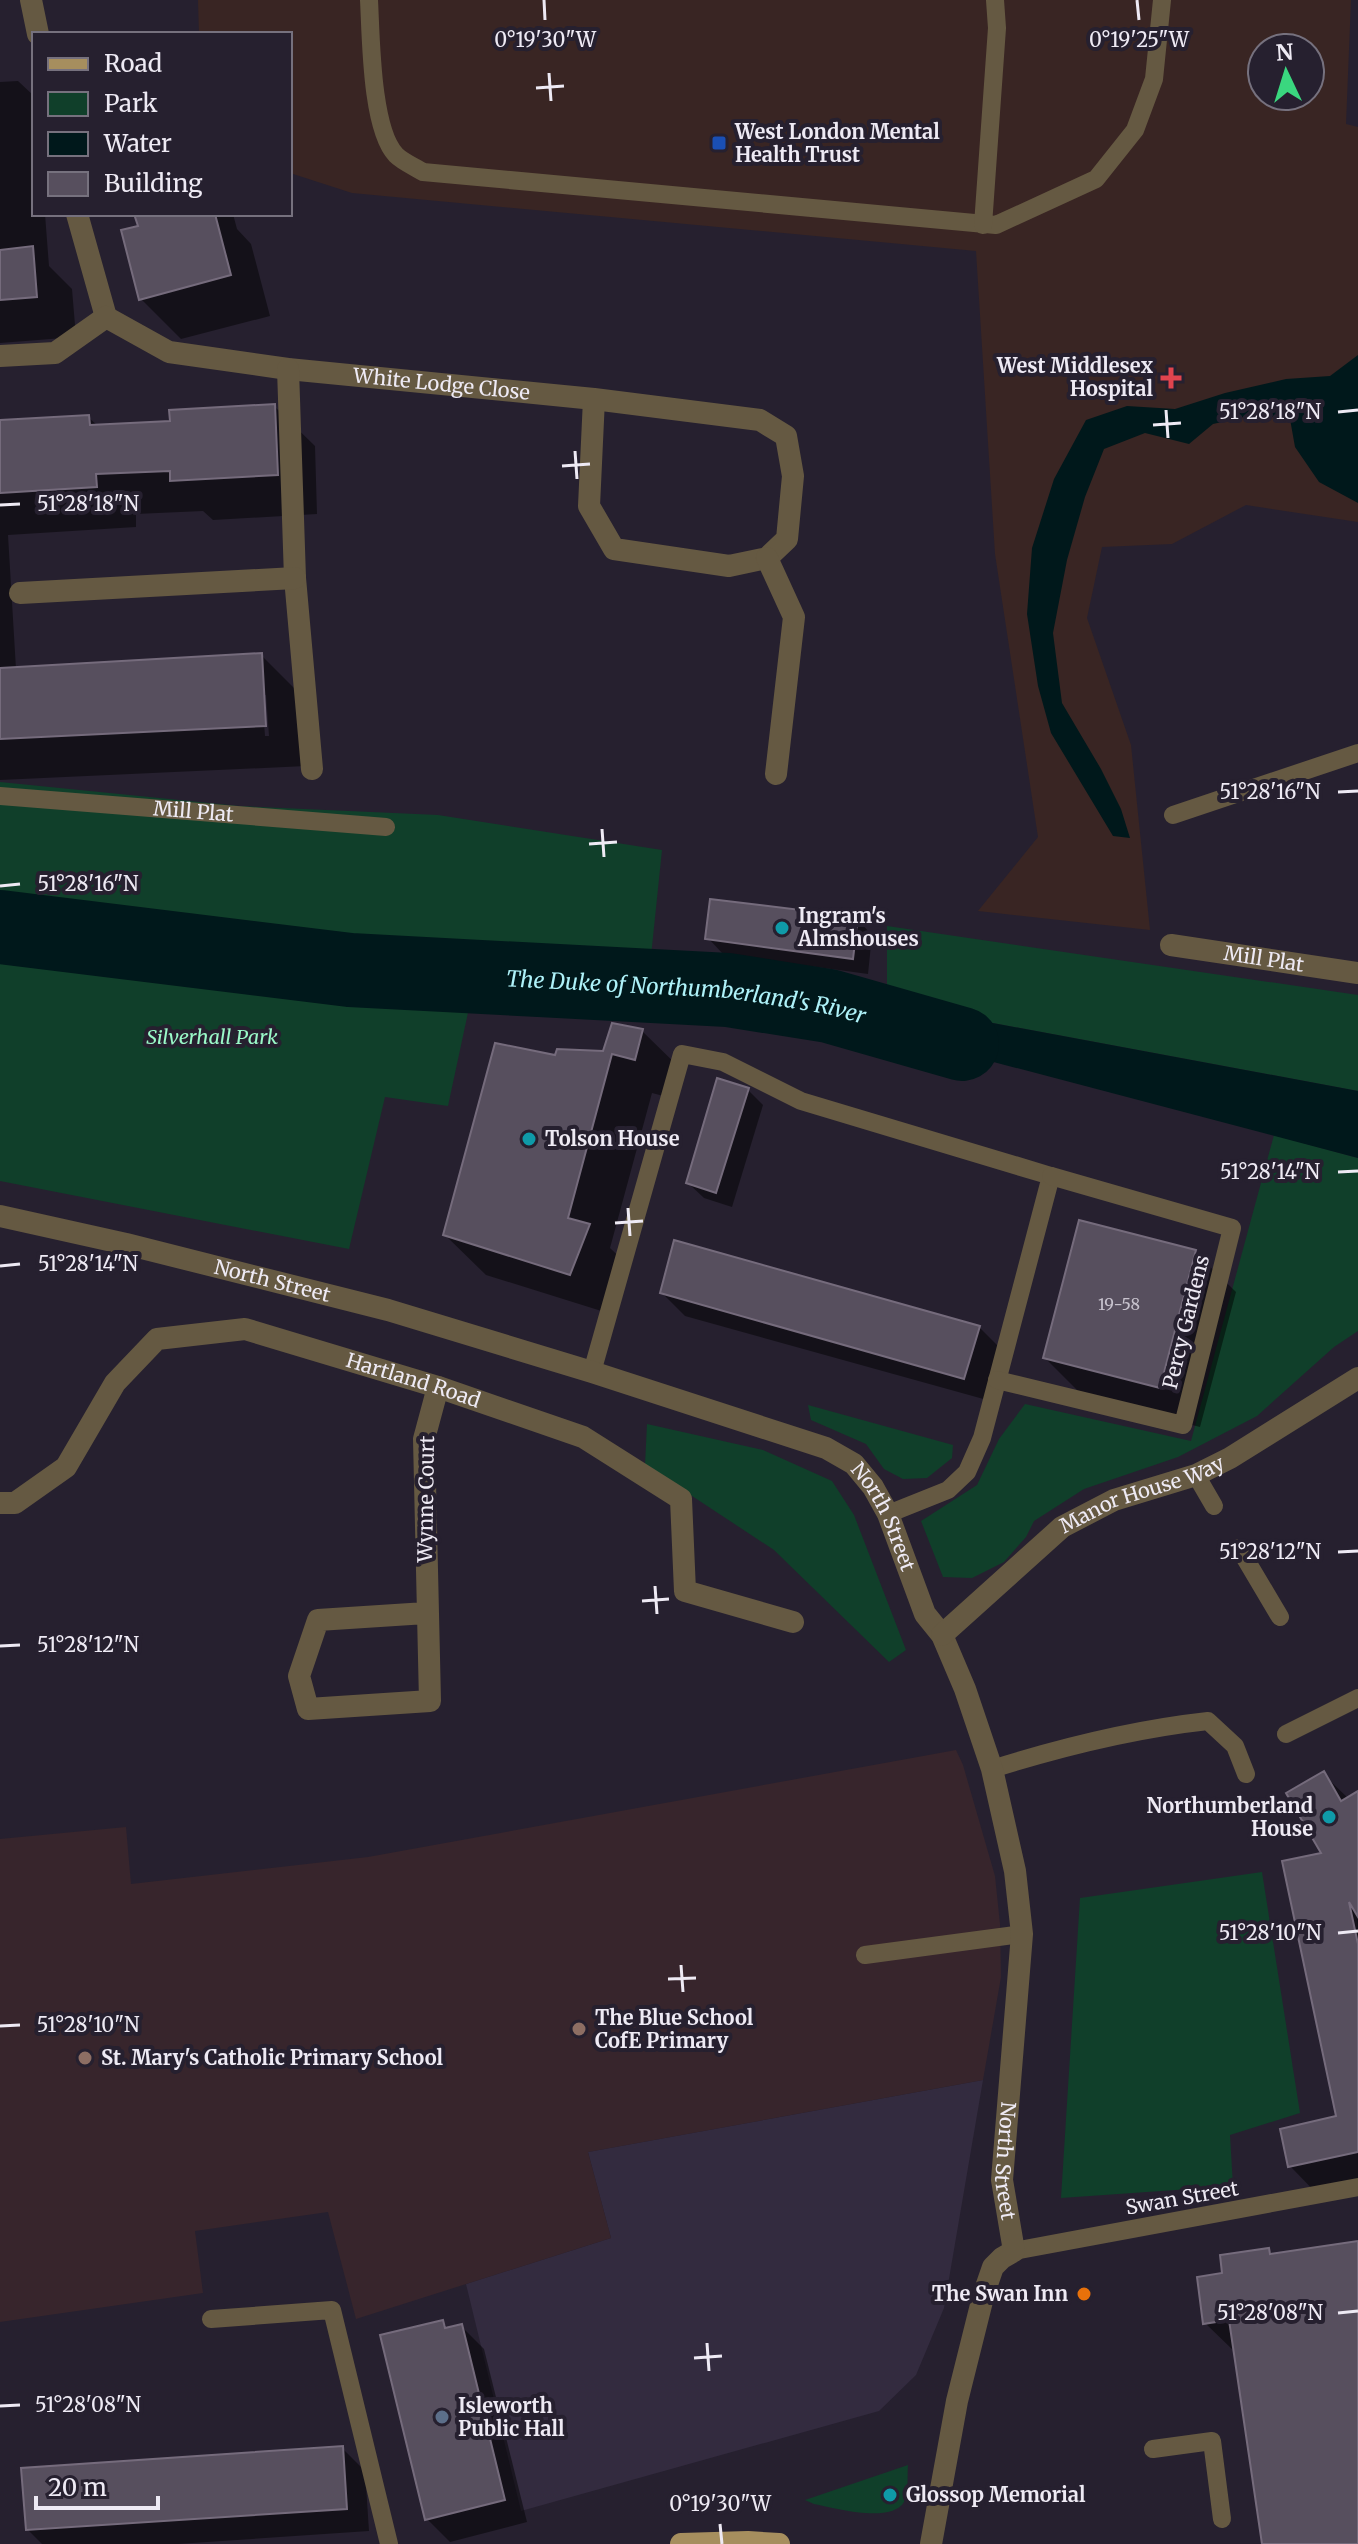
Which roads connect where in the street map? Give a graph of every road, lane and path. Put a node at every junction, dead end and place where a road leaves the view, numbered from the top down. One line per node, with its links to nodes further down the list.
1 (31, 0): 5 (street)
2 (369, 0): 7 (lane)
3 (995, 0): 7 (lane)
4 (1162, 0): 7 (lane)
5 (38, 32)
6 (78, 216): 8 (street)
7 (983, 225)
8 (106, 317): 9 (street); 10 (street, White Lodge Close)
9 (0, 356)
10 (288, 369): 11 (street, White Lodge Close); 13 (street)
11 (594, 399): 12 (street); 12 (street, White Lodge Close)
12 (767, 558): 17 (street)
13 (295, 578): 14 (street); 16 (street)
14 (20, 593)
15 (1358, 753): 19 (lane)
16 (312, 769)
17 (776, 774)
18 (0, 796): 20 (lane, Mill Plat)
19 (1173, 815)
20 (386, 827)
21 (1171, 945): 22 (street, Mill Plat)
22 (1358, 973)
23 (1051, 1176): 25 (lane, Percy Gardens); 27 (lane); 27 (lane, Percy Gardens)
24 (0, 1216): 25 (street, North Street)
25 (592, 1372): 32 (street, North Street)
26 (1358, 1378): 29 (street, Manor House Way)
27 (997, 1380): 32 (lane)
28 (438, 1387): 30 (street, Hartland Road); 34 (street, Wynne Court); 36 (street, Hartland Road)
29 (1196, 1475): 31 (lane); 37 (street, Manor House Way)
30 (0, 1503)
31 (1214, 1506)
32 (888, 1514): 37 (street, North Street)
33 (1239, 1548): 35 (lane)
34 (426, 1613): 34 (street, Wynne Court)
35 (1280, 1617)
36 (793, 1622)
37 (942, 1635): 40 (street, North Street)
38 (1358, 1698): 39 (lane)
39 (1286, 1734)
40 (992, 1769): 41 (lane); 42 (street, North Street)
41 (1246, 1774)
42 (1022, 1934): 43 (lane); 45 (street, North Street)
43 (865, 1955)
44 (1358, 2187): 45 (lane, Swan Street)
45 (1014, 2251): 52 (street)
46 (211, 2319): 49 (lane)
47 (1153, 2449): 48 (lane)
48 (1222, 2519)
49 (389, 2544)
50 (681, 2544): 51 (main road)
51 (779, 2544)
52 (931, 2544)

